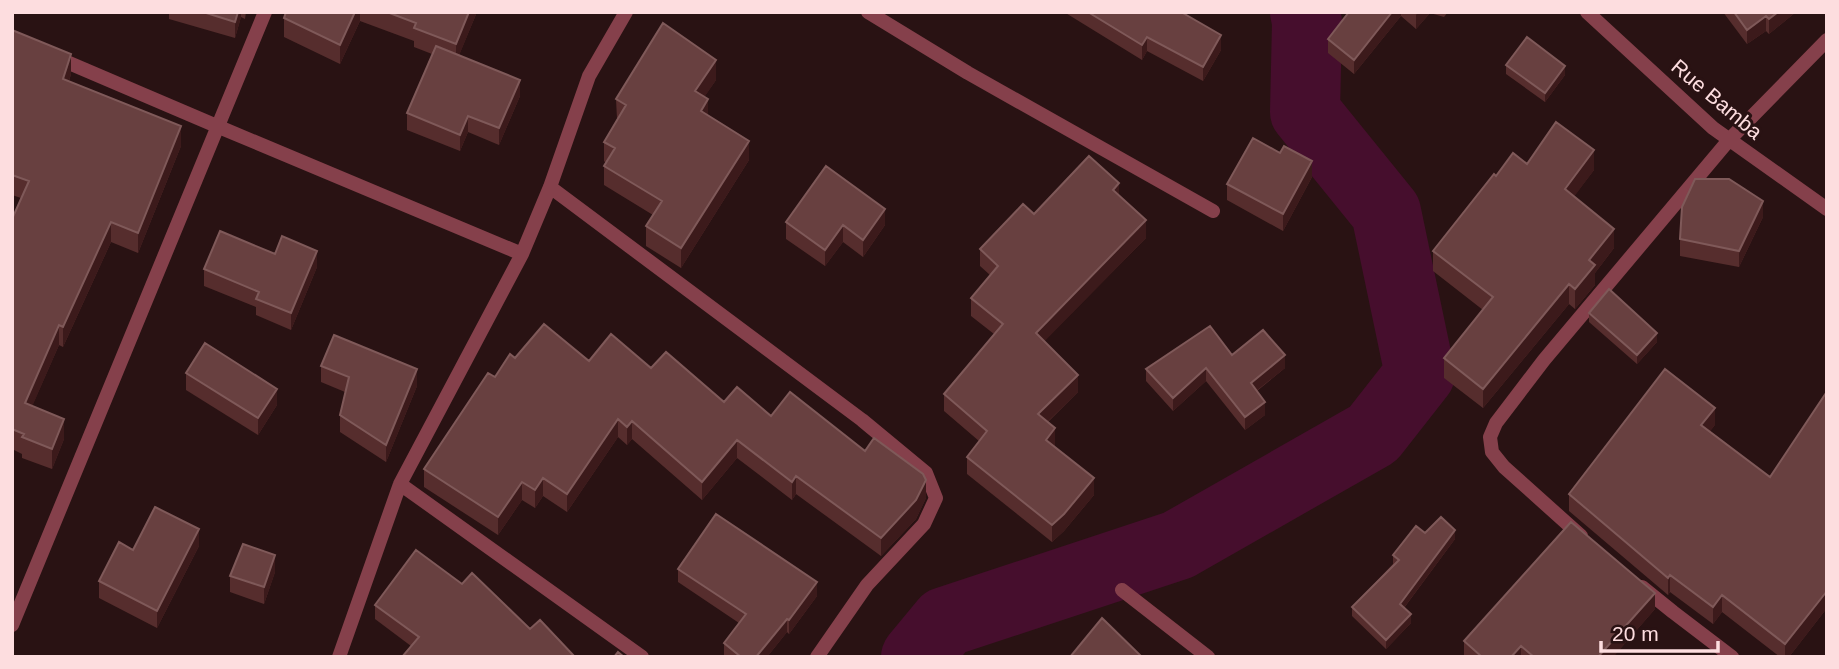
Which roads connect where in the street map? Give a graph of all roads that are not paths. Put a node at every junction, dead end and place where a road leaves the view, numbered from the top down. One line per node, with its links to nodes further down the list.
1 (265, 12): 7 (street)
2 (626, 12): 9 (street)
3 (868, 12): 11 (street)
4 (1587, 12): 8 (street, Rue Bamba)
5 (1827, 40): 8 (street)
6 (37, 48): 7 (street)
7 (219, 127): 12 (street); 17 (street)
8 (1730, 140): 10 (street, Rue Bamba); 14 (street)
9 (550, 187): 12 (street); 20 (street)
10 (1827, 209)
11 (1213, 211)
12 (522, 254): 13 (street)
13 (400, 484): 18 (street); 19 (street)
14 (1591, 545)
15 (1632, 578): 22 (street)
16 (1122, 590): 21 (street)
17 (12, 625)
18 (339, 657)
19 (642, 657)
20 (817, 657)
21 (1208, 657)
22 (1732, 657)

